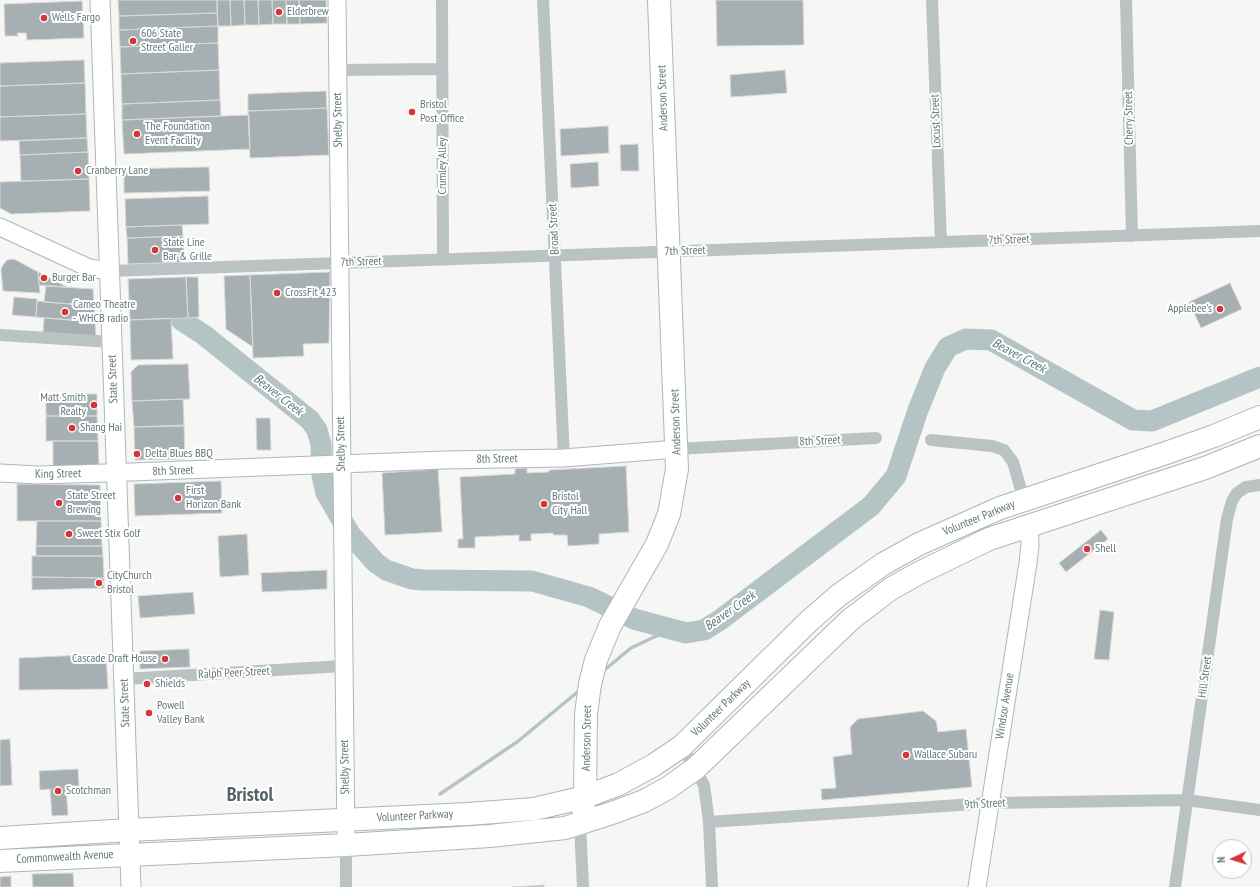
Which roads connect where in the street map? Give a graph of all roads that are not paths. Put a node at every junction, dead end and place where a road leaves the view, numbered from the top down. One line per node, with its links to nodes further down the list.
1 (100, 0): 18 (main road, State Street)
2 (337, 0): 9 (street, Shelby Street)
3 (442, 0): 8 (street, Crumley Alley)
4 (543, 0): 15 (street, Broad Street)
5 (659, 0): 14 (highway, Anderson Street)
6 (932, 0): 13 (street, Locust Street)
7 (1126, 0): 12 (street, Cherry Street)
8 (442, 69): 9 (street); 16 (street, Crumley Alley)
9 (338, 70): 17 (street, Shelby Street)
10 (0, 227): 18 (street)
11 (1260, 231): 12 (street, 7th Street)
12 (1132, 236): 13 (street, 7th Street)
13 (941, 242): 14 (street, 7th Street)
14 (669, 252): 15 (street, 7th Street); 25 (highway, Anderson Street)
15 (555, 256): 16 (street, 7th Street); 26 (street, Broad Street)
16 (443, 259): 17 (street, 7th Street)
17 (340, 263): 18 (street, 7th Street); 27 (street, Shelby Street)
18 (110, 271): 20 (main road, State Street)
19 (0, 335): 20 (street)
20 (112, 342): 29 (main road, State Street)
21 (1260, 416): 31 (highway, Volunteer Parkway)
22 (876, 438): 25 (street, 8th Street)
23 (931, 440): 31 (street)
24 (1260, 446): 32 (highway, Volunteer Parkway)
25 (677, 449): 26 (street, 8th Street); 37 (highway, Anderson Street)
26 (564, 458): 27 (street, 8th Street)
27 (337, 465): 29 (street, 8th Street); 33 (street, Shelby Street)
28 (0, 473): 29 (street, King Street)
29 (117, 473): 34 (main road, State Street)
30 (1260, 485): 38 (street, Hill Street)
31 (1024, 500): 32 (highway); 35 (highway, Volunteer Parkway)
32 (1029, 525): 36 (highway, Volunteer Parkway); 39 (street, Windsor Avenue)
33 (344, 666): 34 (street, Ralph Peer Street); 41 (street, Shelby Street)
34 (124, 679): 44 (main road, State Street)
35 (682, 746): 36 (street); 37 (highway, Volunteer Parkway)
36 (696, 768): 42 (street); 43 (highway, Volunteer Parkway)
37 (585, 797): 41 (highway, Volunteer Parkway); 43 (highway, Anderson Street)
38 (1188, 800): 39 (street, 9th Street); 40 (street, 9th Street); 54 (street, Hill Street)
39 (989, 803): 42 (street, 9th Street); 53 (street, Windsor Avenue)
40 (1260, 810)
41 (345, 820): 44 (highway, Volunteer Parkway); 46 (street, Shelby Street)
42 (709, 822): 52 (street)
43 (580, 824): 46 (highway, Volunteer Parkway); 51 (street)
44 (129, 830): 45 (highway, Commonwealth Avenue); 47 (main road, State Street)
45 (0, 838)
46 (346, 845): 47 (highway, Volunteer Parkway); 50 (street, Shelby Street)
47 (130, 854): 48 (highway, Commonwealth Avenue); 49 (main road, State Street)
48 (0, 861)
49 (131, 887)
50 (346, 887)
51 (583, 887)
52 (712, 887)
53 (977, 887)
54 (1174, 887)

